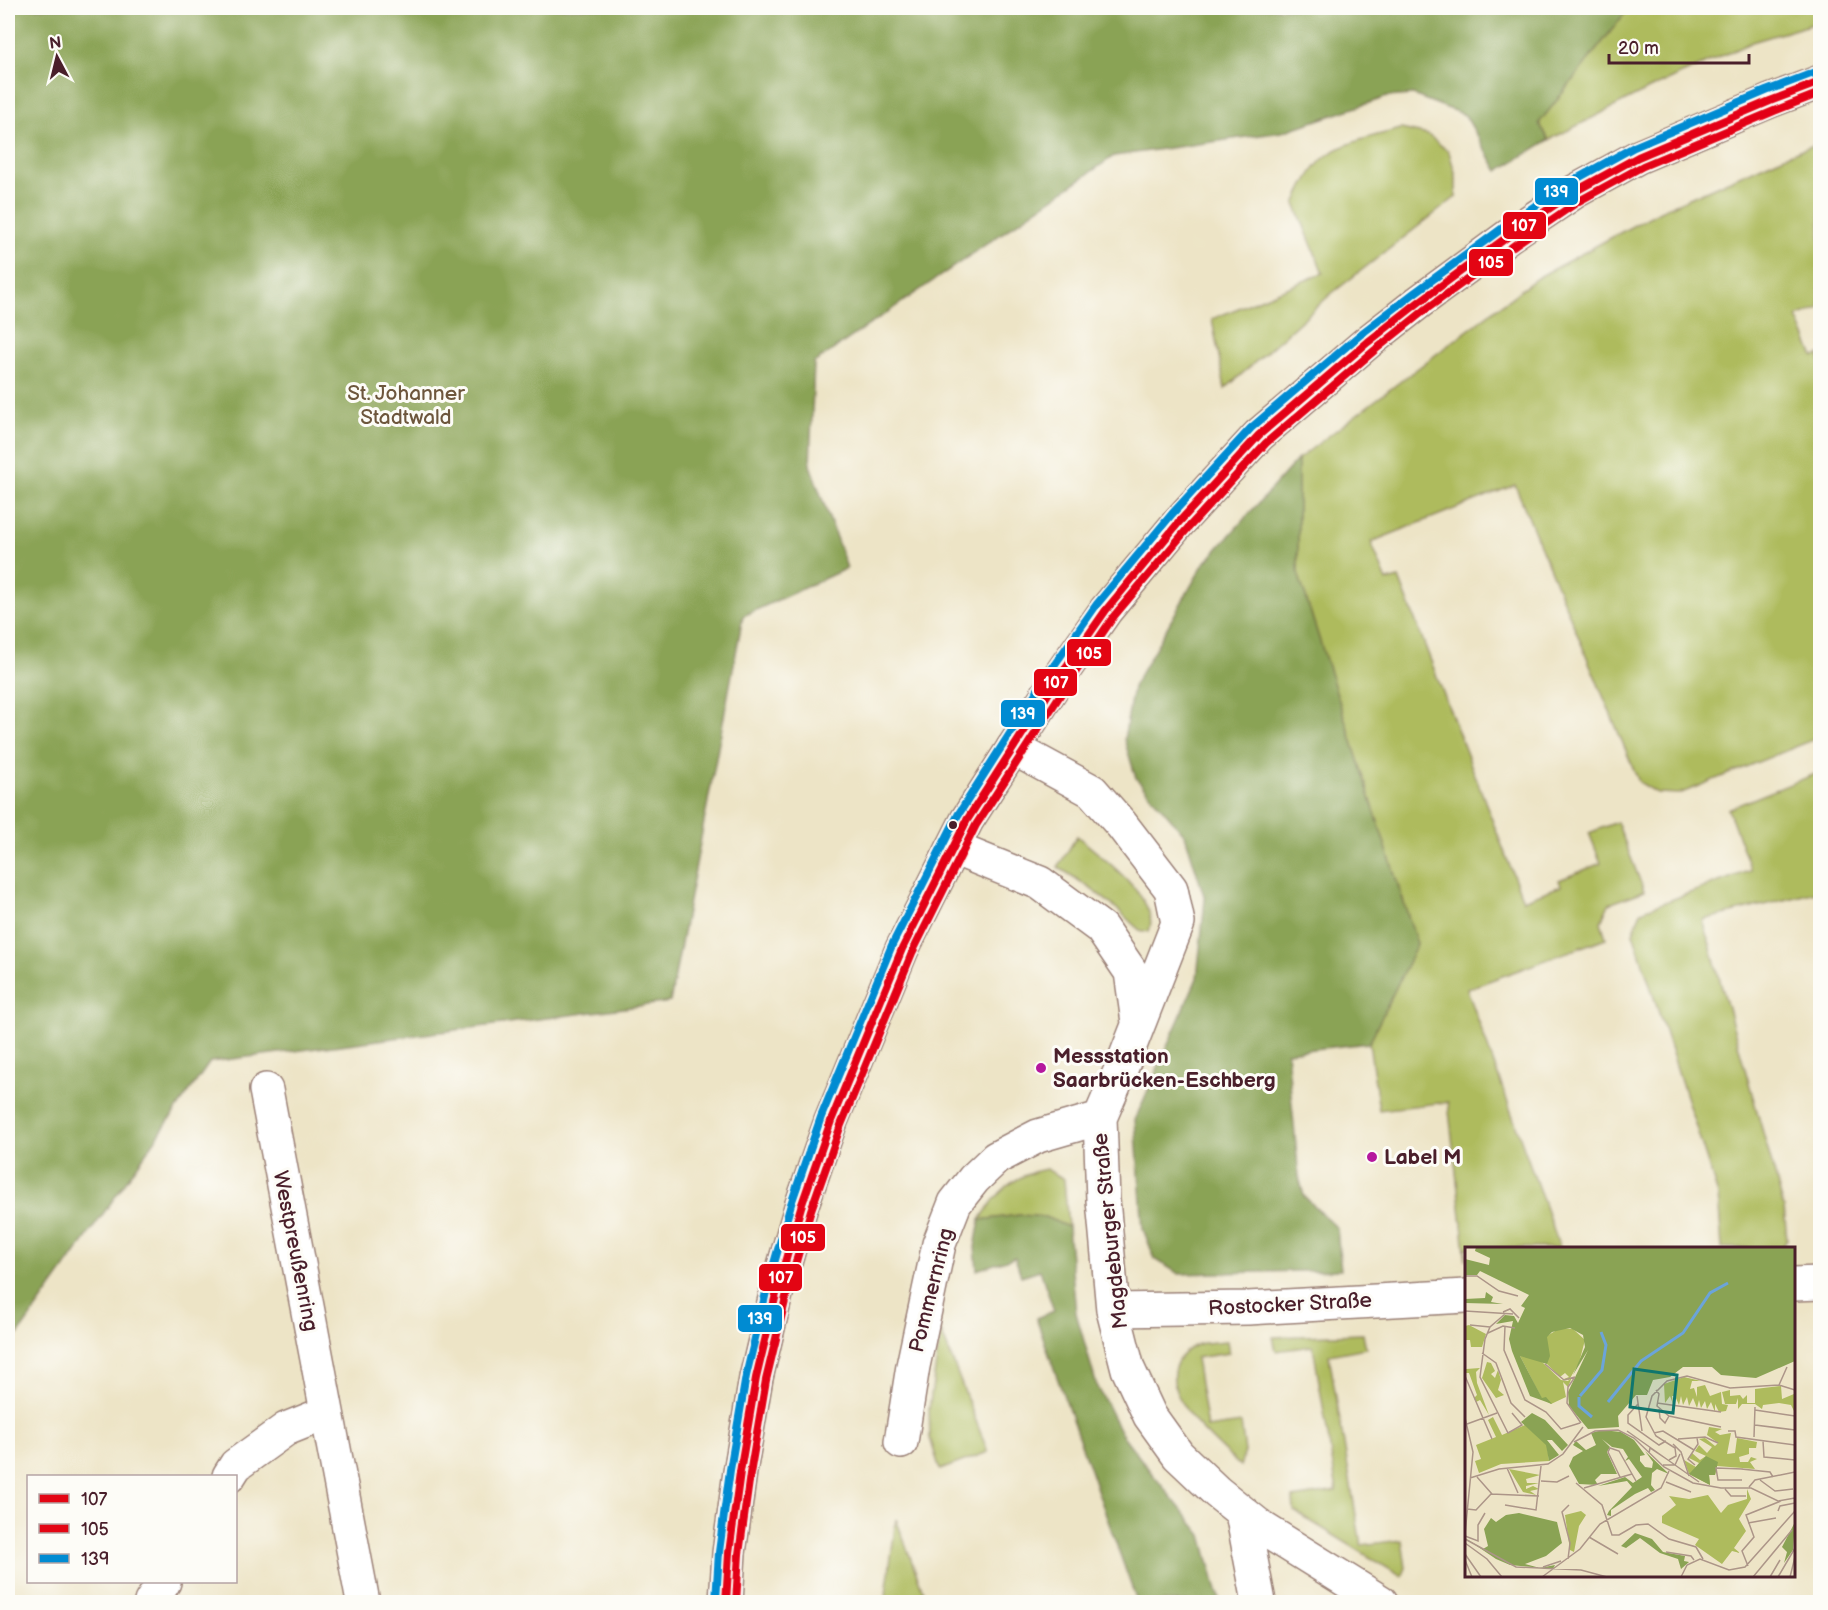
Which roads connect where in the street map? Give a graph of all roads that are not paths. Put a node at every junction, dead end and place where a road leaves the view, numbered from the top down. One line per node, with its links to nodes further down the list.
1 (1821, 82): 2 (street)
2 (1013, 748): 3 (street); 4 (street, Magdeburger Straße)
3 (953, 848): 4 (street, Magdeburger Straße); 18 (street)
4 (1138, 1022): 6 (street, Magdeburger Straße)
5 (266, 1090): 11 (street, Westpreußenring)
6 (1100, 1118): 10 (street, Magdeburger Straße); 12 (street, Pommernring)
7 (1821, 1283): 8 (street)
8 (1795, 1284)
9 (1465, 1296): 10 (street, Rostocker Straße)
10 (1113, 1310): 14 (street, Magdeburger Straße)
11 (326, 1413): 13 (street); 17 (street, Westpreußenring)
12 (901, 1442)
13 (230, 1475)
14 (1242, 1513): 19 (street); 20 (street, Magdeburger Straße)
15 (163, 1583): 16 (street)
16 (151, 1602)
17 (363, 1602)
18 (726, 1602)
19 (1259, 1602)
20 (1381, 1602)

